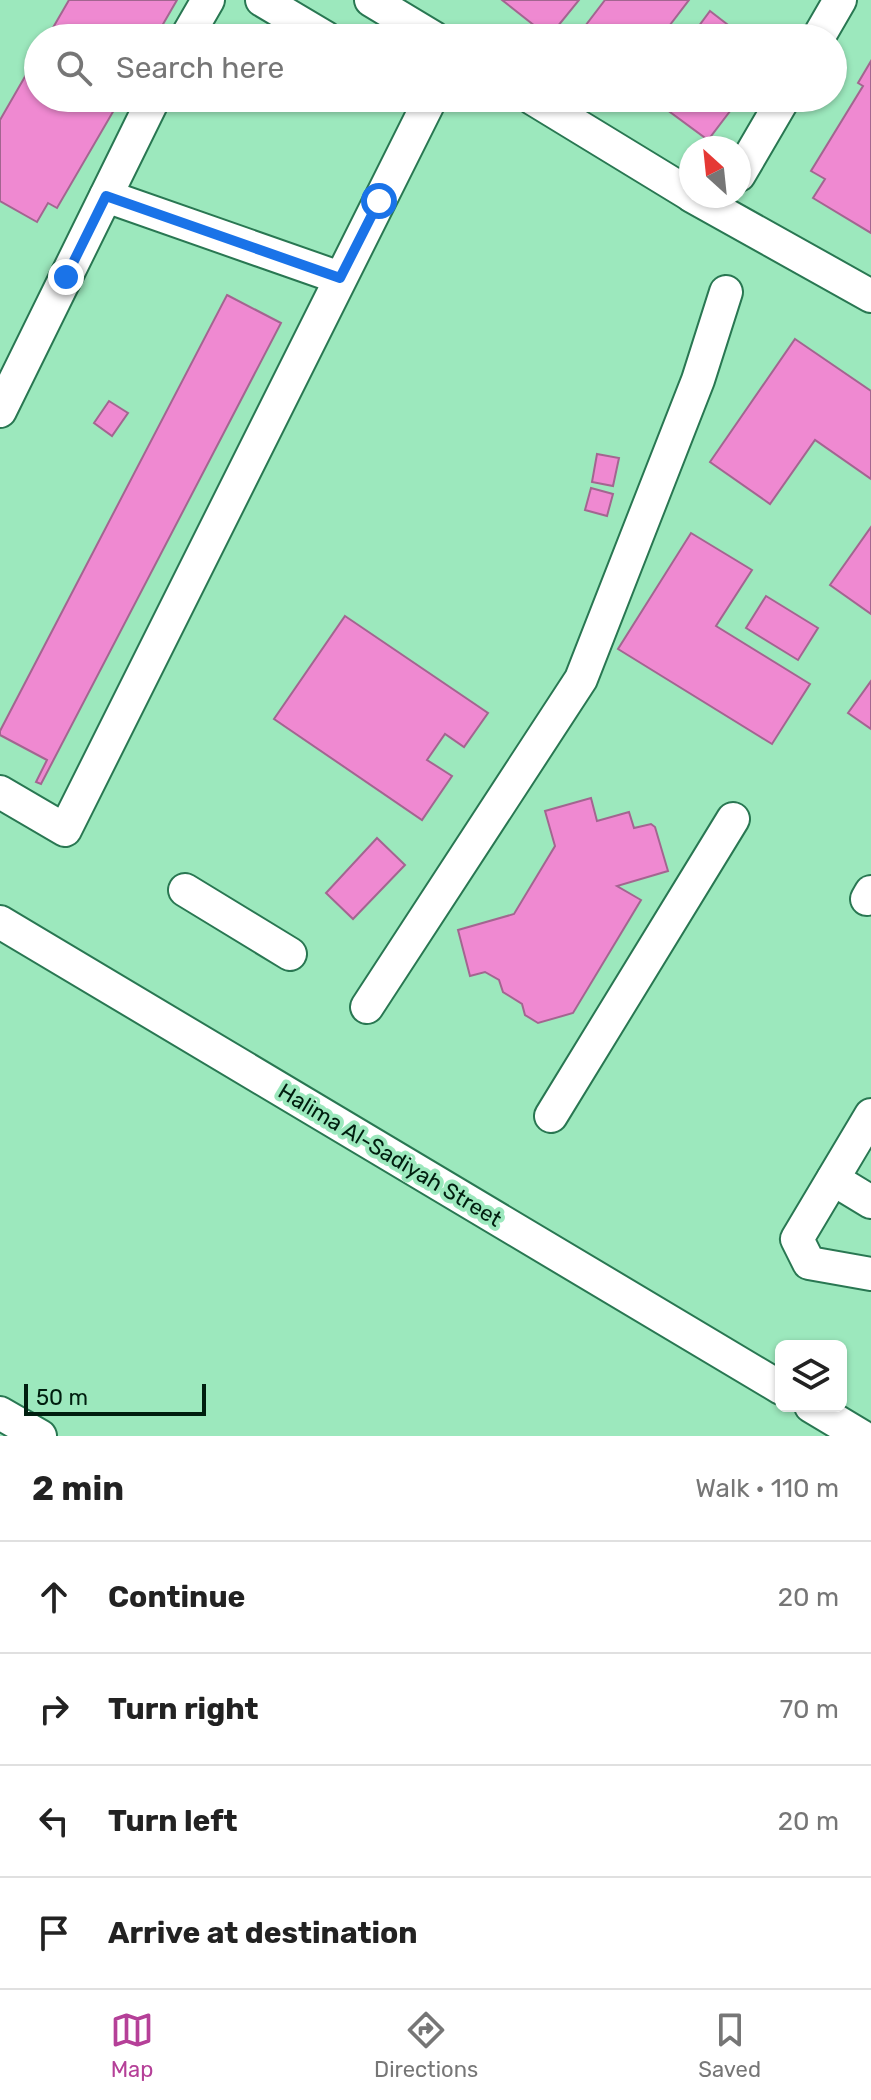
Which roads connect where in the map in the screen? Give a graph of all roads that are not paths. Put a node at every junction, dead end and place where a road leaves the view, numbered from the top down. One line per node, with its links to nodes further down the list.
1 (208, 0): 5 (street)
2 (262, 0): 6 (street)
3 (371, 0): 7 (street)
4 (840, 0): 8 (street)
5 (194, 24)
6 (302, 24)
7 (411, 24)
8 (826, 24)
9 (147, 112): 15 (street)
10 (424, 112): 17 (street)
11 (556, 112): 14 (street)
12 (776, 112): 13 (street)
13 (751, 154)
14 (679, 184)
15 (106, 196): 17 (street); 20 (street)
16 (721, 208): 19 (street)
17 (340, 278): 21 (street)
18 (726, 292): 26 (street)
19 (871, 296)
20 (0, 411)
21 (0, 792)
22 (733, 819): 28 (street)
23 (185, 890): 25 (street)
24 (0, 922): 32 (street, Halima Al-Sadiyah Street)
25 (290, 954)
26 (367, 1007)
27 (871, 1115): 29 (street)
28 (551, 1116)
29 (833, 1179): 30 (street); 31 (street)
30 (871, 1202)
31 (871, 1274)
32 (775, 1384)
33 (821, 1412): 36 (street)
34 (0, 1413): 35 (street)
35 (40, 1436)
36 (861, 1436)

